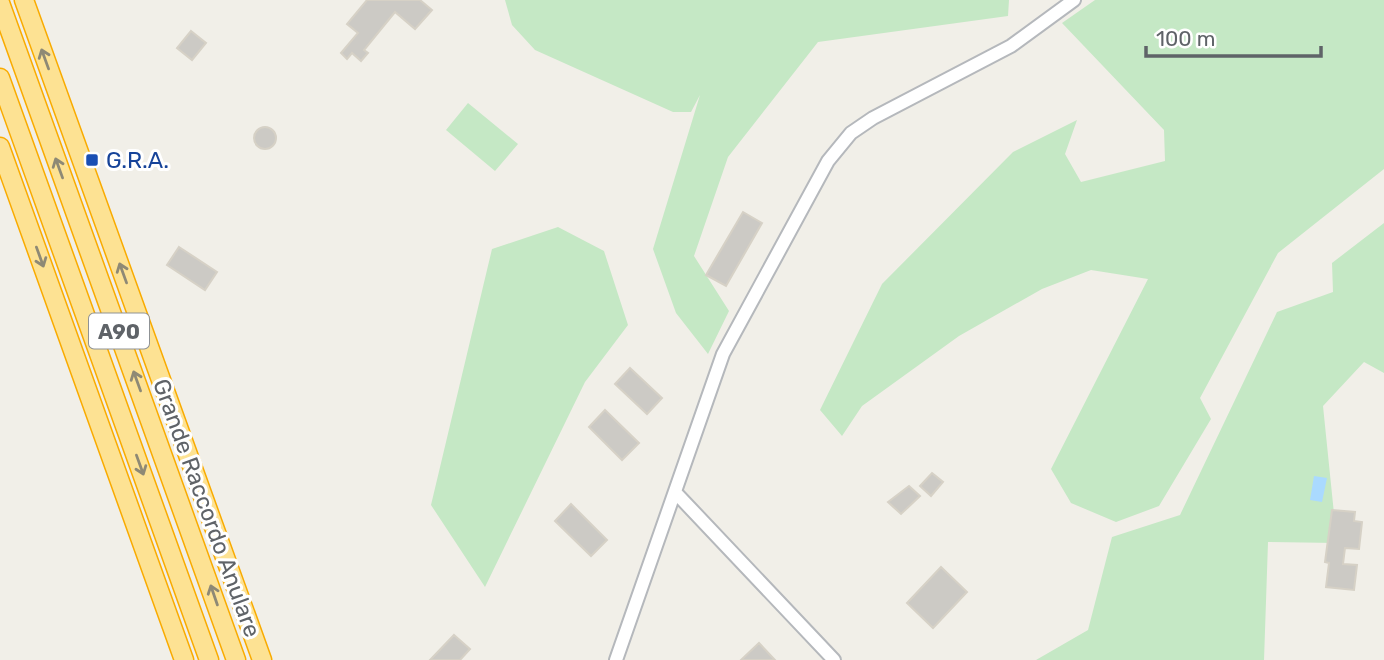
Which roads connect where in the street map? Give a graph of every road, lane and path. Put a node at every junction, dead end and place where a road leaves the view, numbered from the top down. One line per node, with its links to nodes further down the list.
1 (24, 0): 10 (highway, Grande Raccordo Anulare, one-way to 1)
2 (1074, 0): 6 (street)
3 (0, 3): 9 (highway, Grande Raccordo Anulare / A90, one-way to 3)
4 (0, 78): 8 (highway, Grande Raccordo Anulare / A90, one-way to 8)
5 (0, 147): 7 (highway, one-way to 7)
6 (675, 492): 11 (street); 12 (street)
7 (184, 660)
8 (209, 660)
9 (236, 660)
10 (262, 660)
11 (616, 660)
12 (834, 660)

